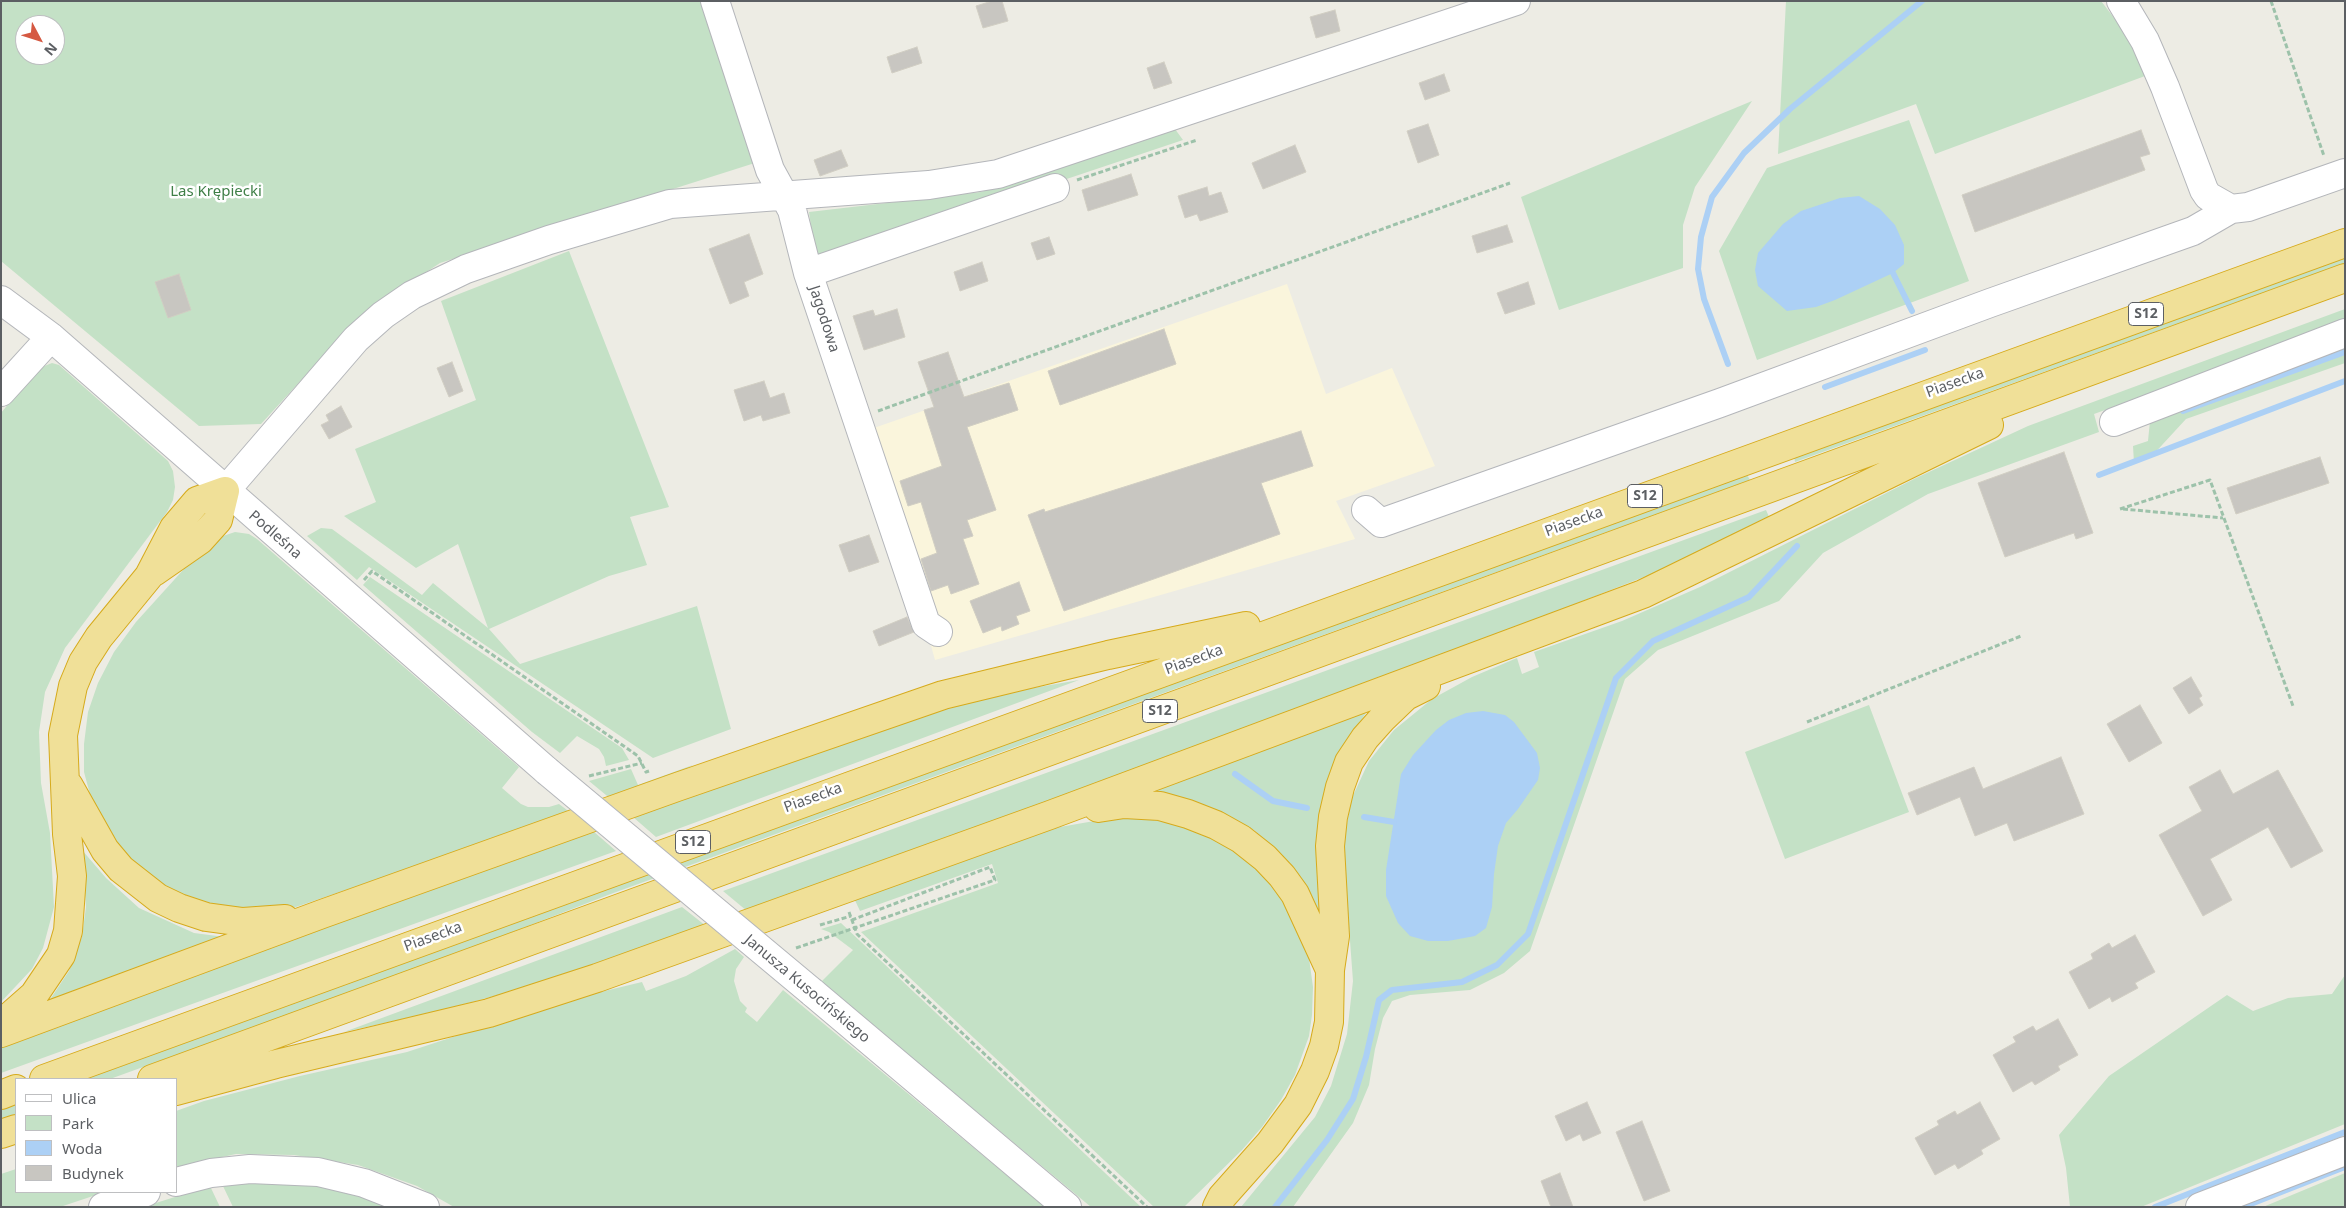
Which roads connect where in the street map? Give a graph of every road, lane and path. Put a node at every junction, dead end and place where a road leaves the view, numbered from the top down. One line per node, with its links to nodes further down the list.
1 (716, 1): 9 (street, Jagodowa)
2 (1516, 1): 9 (street)
3 (2121, 1): 10 (street)
4 (2271, 1): 6 (path)
5 (1196, 140): 8 (path)
6 (2338, 176): 10 (street)
7 (1510, 183): 19 (path)
8 (1055, 188): 12 (street)
9 (784, 196): 12 (street, Jagodowa); 21 (street)
10 (2231, 208): 22 (street)
11 (2345, 242): 25 (highway, Piasecka / S12)
12 (808, 273): 19 (street, Jagodowa)
13 (2345, 278): 17 (highway, S12)
14 (1, 300): 16 (street, Podleśna)
15 (2345, 332): 20 (street)
16 (51, 337): 18 (street); 21 (street, Podleśna)
17 (2167, 342): 28 (highway); 43 (highway, S12)
18 (1, 392)
19 (857, 419): 26 (street, Jagodowa)
20 (2114, 422)
21 (225, 491): 31 (street, Podleśna); 33 (highway)
22 (1366, 510)
23 (2223, 518): 23 (path); 29 (path)
24 (372, 571): 32 (path)
25 (1343, 606): 35 (highway); 42 (highway, Piasecka / S12)
26 (938, 632)
27 (2021, 636): 30 (path)
28 (1508, 645): 34 (highway); 39 (highway)
29 (2293, 706)
30 (1807, 722)
31 (547, 771): 57 (street, Janusza Kusocińskiego, bridge)
32 (582, 778)
33 (66, 780): 35 (highway); 40 (highway)
34 (1050, 815): 39 (highway); 45 (highway)
35 (322, 914): 41 (highway)
36 (852, 920): 38 (path, bridge)
37 (857, 934): 58 (path)
38 (788, 951)
39 (1330, 970): 54 (highway)
40 (1, 1024)
41 (1, 1033)
42 (47, 1078)
43 (155, 1078)
44 (15, 1089): 46 (highway)
45 (178, 1090)
46 (1, 1095)
47 (15, 1129): 48 (highway)
48 (1, 1134)
49 (15, 1134): 50 (highway)
50 (1, 1138)
51 (2345, 1151): 59 (street)
52 (178, 1181): 56 (street)
53 (143, 1193): 55 (street)
54 (1216, 1204)
55 (103, 1207)
56 (425, 1207)
57 (1067, 1207)
58 (1147, 1207)
59 (2200, 1207)

